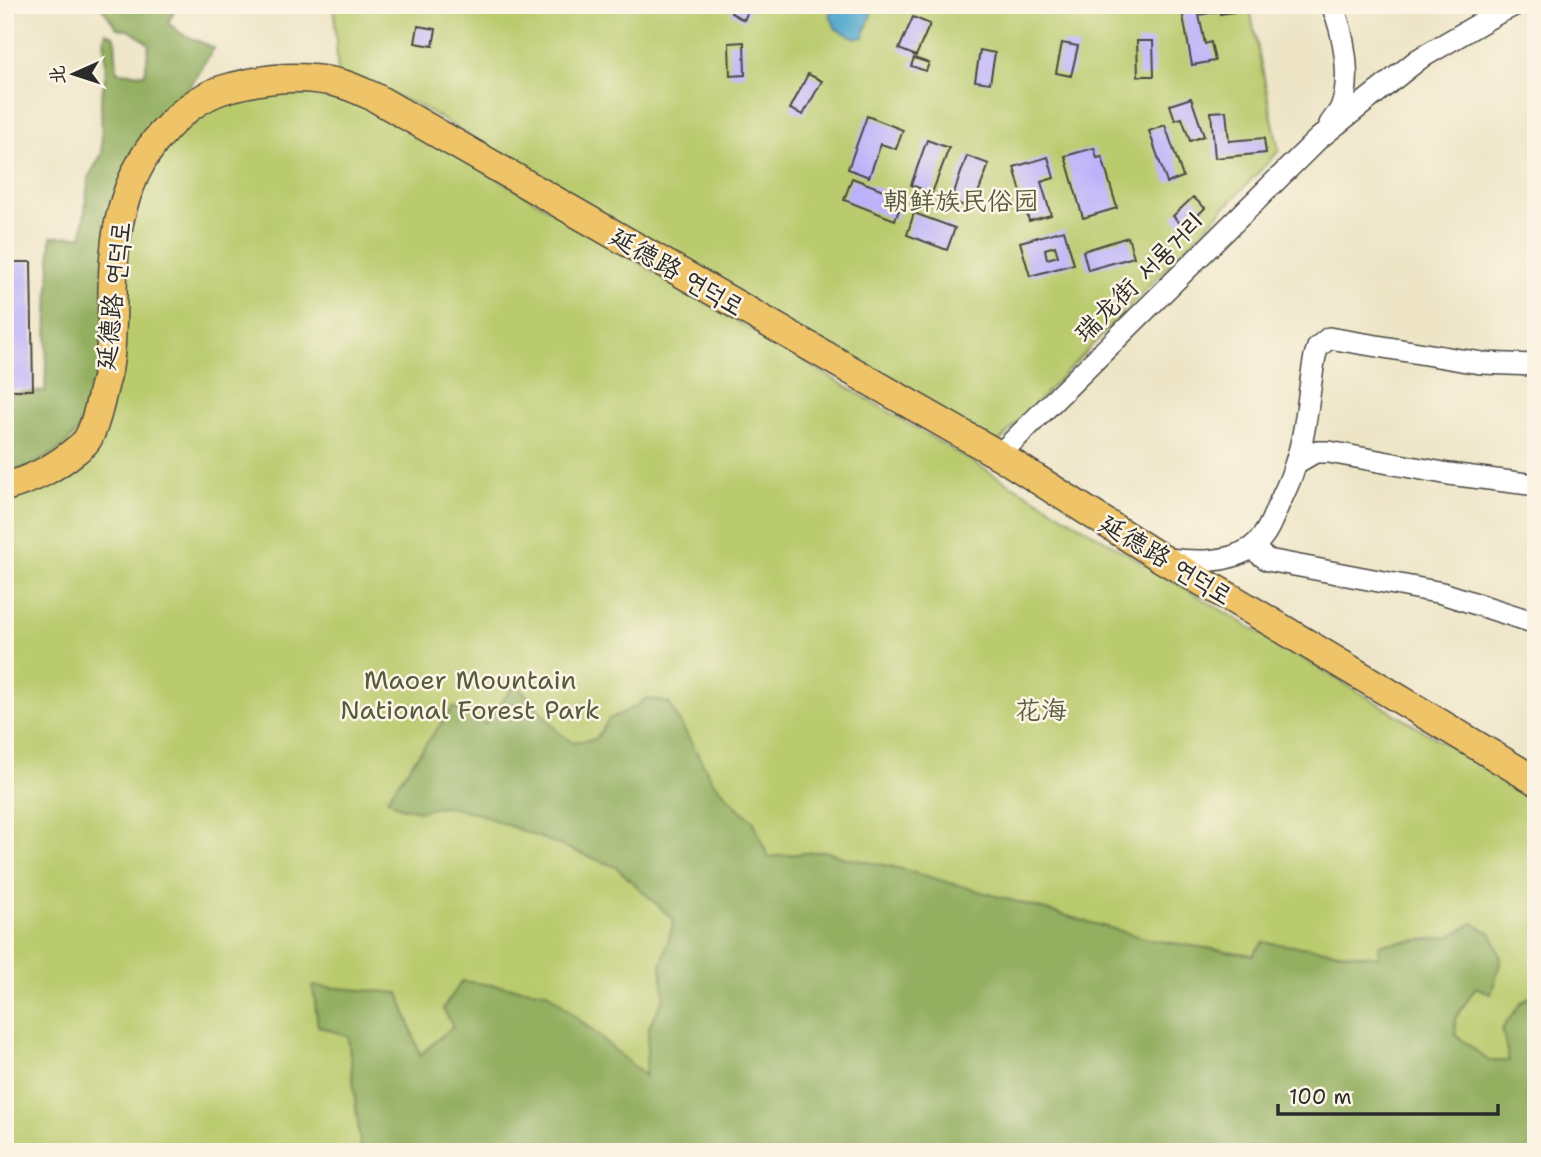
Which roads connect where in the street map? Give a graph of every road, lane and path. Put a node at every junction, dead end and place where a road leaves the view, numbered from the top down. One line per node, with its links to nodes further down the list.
1 (1332, 5): 5 (street, 瑞龙街 서룡거리)
2 (1472, 5): 4 (street)
3 (1515, 5): 4 (street, 瑞龙街 서룡거리)
4 (1464, 34): 5 (street, 瑞龙街 서룡거리)
5 (1318, 139): 7 (street, 瑞龙街 서룡거리)
6 (1536, 365): 8 (street)
7 (999, 455): 10 (main road, 延德路 연덕로); 12 (main road, 延德路 연덕로)
8 (1296, 463): 9 (street); 11 (street)
9 (1536, 485)
10 (5, 487)
11 (1251, 548): 12 (street); 13 (street)
12 (1161, 558): 14 (main road, 延德路 연덕로)
13 (1536, 623)
14 (1536, 781)

